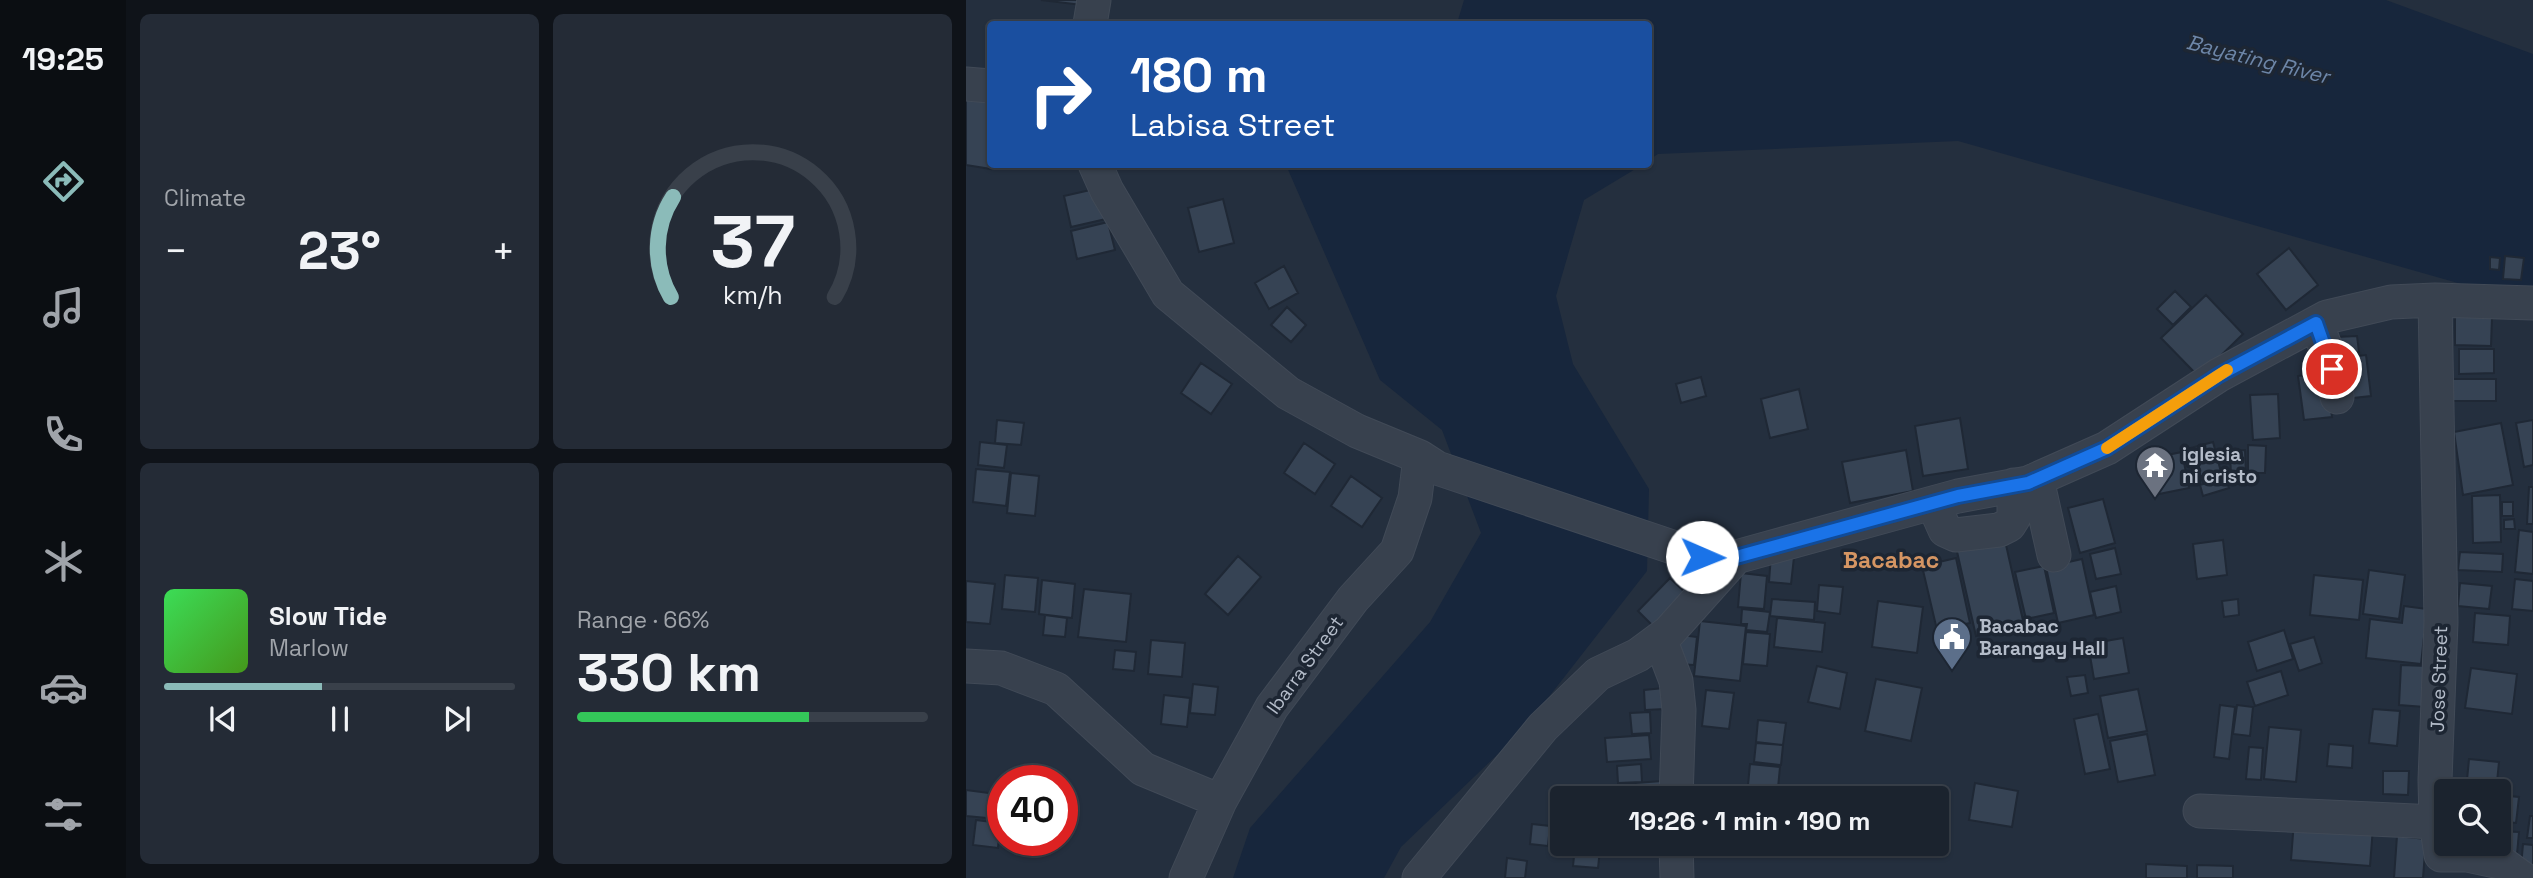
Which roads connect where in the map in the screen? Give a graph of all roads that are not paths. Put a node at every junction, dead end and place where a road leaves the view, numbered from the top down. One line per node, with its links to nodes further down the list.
1 (1094, 0): 2 (street)
2 (1090, 21)
3 (966, 84): 4 (street)
4 (987, 86)
5 (1097, 168): 10 (street)
6 (2435, 300): 7 (street); 8 (street); 16 (street, Jose Street)
7 (2533, 303)
8 (2316, 323): 9 (street); 11 (street)
9 (2337, 397)
10 (1429, 462): 13 (street); 18 (street, Ibarra Street)
11 (2025, 482): 12 (street); 13 (street)
12 (2054, 555)
13 (1736, 557): 14 (street)
14 (1660, 639): 17 (street); 24 (street)
15 (966, 666): 18 (street)
16 (2435, 779)
17 (1676, 786)
18 (1220, 801): 23 (street, Ibarra Street)
19 (2200, 811): 20 (street)
20 (2434, 822)
21 (1676, 856): 25 (street)
22 (2472, 856): 26 (street, Jose Street)
23 (1185, 878)
24 (1419, 878)
25 (1677, 878)
26 (2522, 878)

